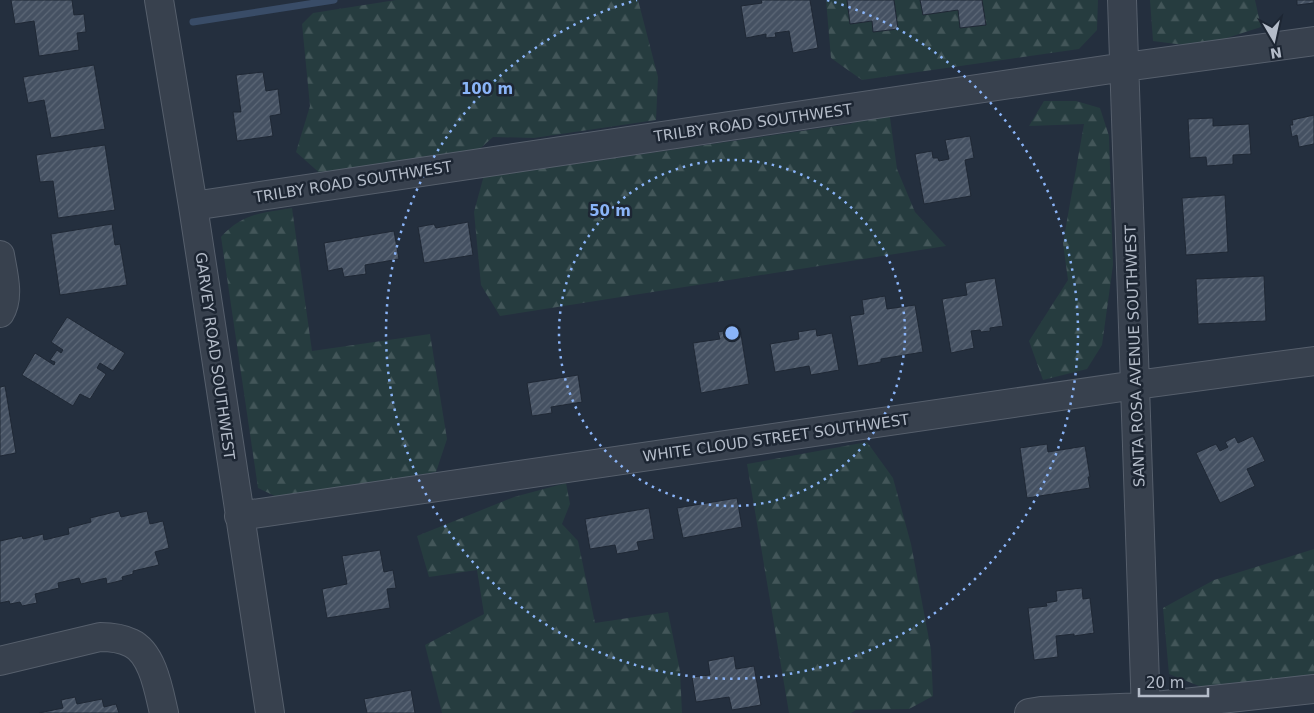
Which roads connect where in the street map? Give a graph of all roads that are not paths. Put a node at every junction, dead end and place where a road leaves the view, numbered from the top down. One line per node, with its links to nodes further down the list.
1 (159, 0): 5 (street, GARVEY ROAD SOUTHWEST)
2 (1122, 0): 4 (street, SANTA ROSA AVENUE SOUTHWEST)
3 (1314, 41): 4 (street, TRILBY ROAD SOUTHWEST)
4 (1125, 67): 5 (street, TRILBY ROAD SOUTHWEST); 9 (street, SANTA ROSA AVENUE SOUTHWEST)
5 (193, 206): 10 (street, GARVEY ROAD SOUTHWEST)
6 (0, 255): 7 (street)
7 (0, 313)
8 (1314, 361): 9 (street, WHITE CLOUD STREET SOUTHWEST)
9 (1136, 385): 10 (street, WHITE CLOUD STREET SOUTHWEST); 13 (street, SANTA ROSA AVENUE SOUTHWEST)
10 (239, 516): 15 (street, GARVEY ROAD SOUTHWEST)
11 (0, 661): 14 (street)
12 (1314, 689): 13 (street)
13 (1146, 710): 16 (street)
14 (164, 713)
15 (270, 713)
16 (1028, 713)

